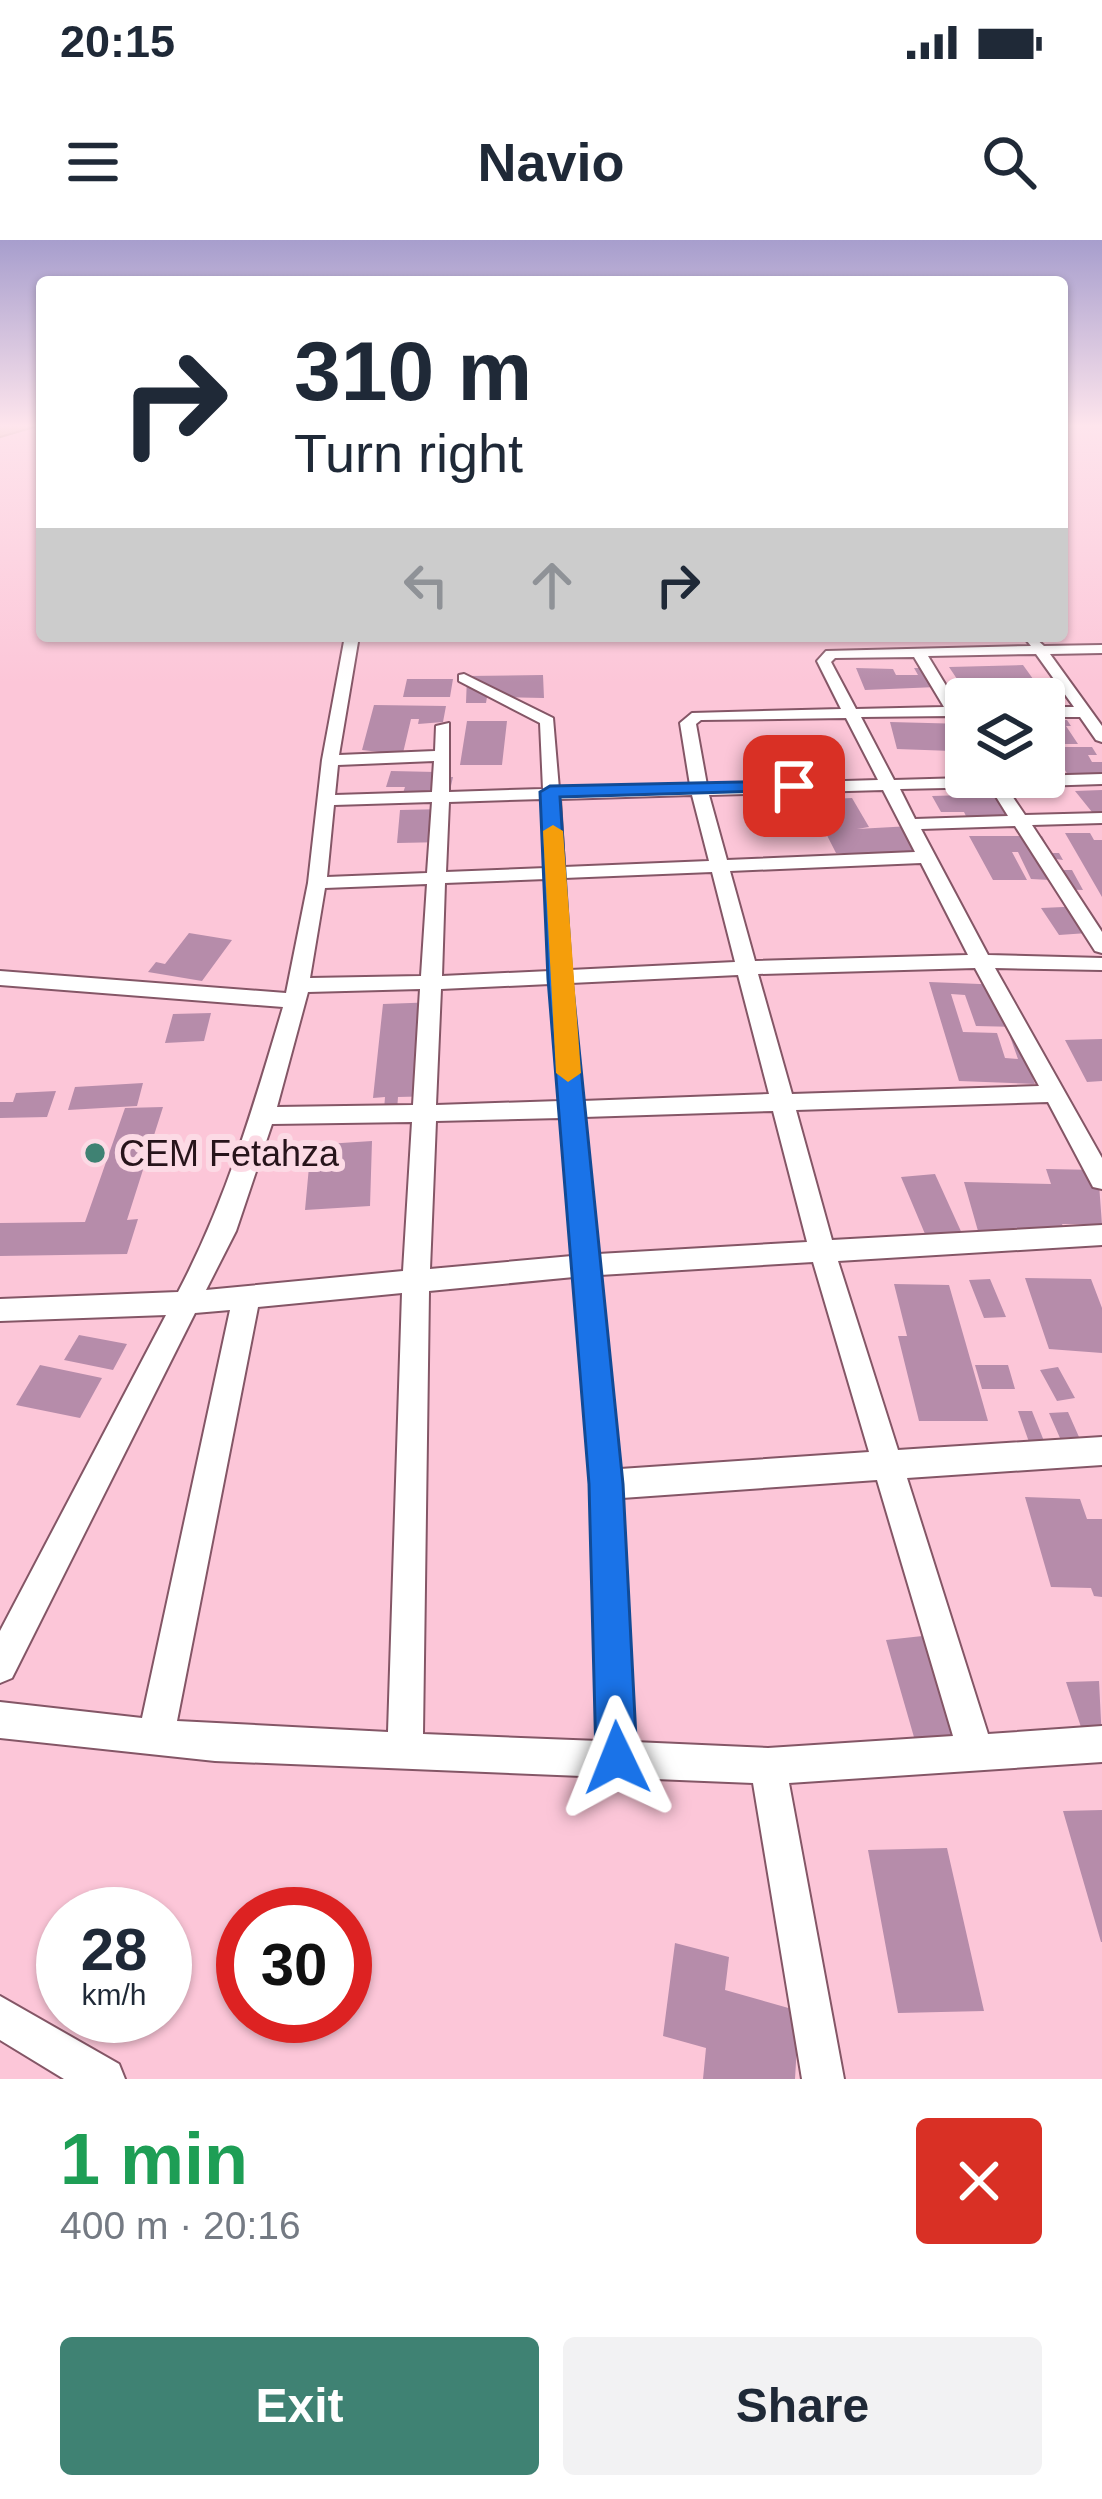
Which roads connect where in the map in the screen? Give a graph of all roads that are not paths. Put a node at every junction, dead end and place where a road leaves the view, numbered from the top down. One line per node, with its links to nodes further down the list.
1 (351, 642): 15 (street)
2 (1036, 643): 3 (street); 4 (street); 8 (street)
3 (1102, 649)
4 (920, 653): 6 (street); 10 (street)
5 (464, 678): 21 (street)
6 (945, 688)
7 (1102, 698): 8 (street)
8 (1080, 706): 9 (street); 13 (street)
9 (1065, 708)
10 (854, 711): 11 (street); 19 (street); 20 (street)
11 (945, 711)
12 (444, 726): 14 (street)
13 (1102, 737)
14 (440, 756): 15 (street); 22 (street)
15 (330, 760): 24 (street)
16 (1065, 779): 17 (street)
17 (1102, 779)
18 (945, 781): 19 (street)
19 (888, 784): 20 (street); 27 (street)
20 (699, 789): 21 (street); 29 (street)
21 (550, 792): 22 (street); 30 (street)
22 (438, 795): 24 (street); 31 (street)
23 (1005, 798): 26 (street)
24 (325, 800): 32 (street)
25 (1102, 818): 26 (street)
26 (1019, 820): 27 (street); 33 (street)
27 (910, 824): 28 (street)
28 (926, 857): 29 (street); 34 (street)
29 (719, 865): 30 (street); 36 (street)
30 (555, 870): 31 (street); 38 (street)
31 (434, 875): 32 (street); 39 (street)
32 (317, 883): 40 (street)
33 (1102, 946)
34 (980, 959): 35 (street); 36 (street); 41 (street)
35 (1102, 964)
36 (746, 970): 38 (street); 42 (street)
37 (0, 978): 40 (street)
38 (560, 979): 39 (street); 43 (street)
39 (428, 983): 40 (street); 44 (street)
40 (297, 993): 45 (street)
41 (1054, 1094): 42 (street); 46 (street)
42 (782, 1100): 43 (street); 49 (street)
43 (572, 1112): 44 (street); 50 (street)
44 (422, 1115): 45 (street); 51 (street)
45 (263, 1116): 53 (street)
46 (1094, 1150): 47 (street)
47 (1102, 1180)
48 (1102, 1235): 49 (street)
49 (822, 1250): 50 (street); 56 (street)
50 (586, 1265): 51 (street); 57 (street)
51 (416, 1278): 52 (street); 62 (street)
52 (247, 1294): 53 (street); 60 (street)
53 (184, 1303): 54 (street); 58 (street)
54 (0, 1310)
55 (1102, 1451): 56 (street)
56 (888, 1468): 57 (street); 63 (street)
57 (606, 1484): 64 (street)
58 (0, 1666)
59 (0, 1720): 60 (street)
60 (156, 1737): 62 (street)
61 (1102, 1744): 63 (street)
62 (405, 1750): 64 (street)
63 (976, 1752): 65 (street)
64 (617, 1758): 65 (street)
65 (768, 1766): 68 (street)
66 (0, 2018): 67 (street)
67 (104, 2079)
68 (823, 2079)

